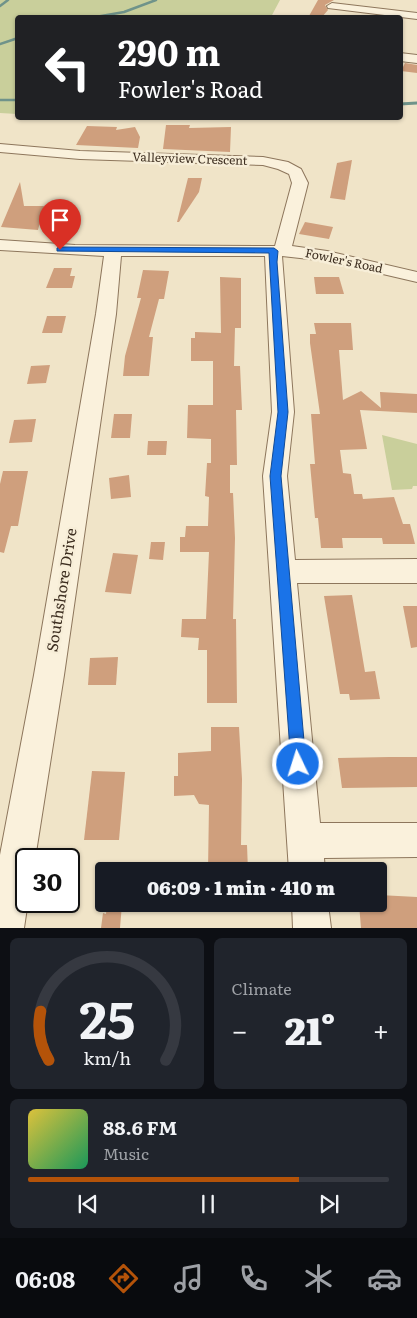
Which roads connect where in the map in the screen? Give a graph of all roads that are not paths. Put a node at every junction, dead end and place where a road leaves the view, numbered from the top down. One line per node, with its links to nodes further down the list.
1 (332, 6): 2 (street)
2 (353, 9): 3 (street)
3 (417, 16)
4 (403, 57): 5 (street)
5 (417, 59)
6 (0, 148): 9 (street, Valleyview Crescent)
7 (4, 248): 8 (street, Fowler's Road)
8 (114, 251): 9 (street, Fowler's Road); 16 (street, Southshore Drive)
9 (278, 251): 10 (street, Fowler's Road); 11 (street, Valleyview Crescent)
10 (417, 277)
11 (284, 572): 12 (street); 14 (street, Valleyview Crescent)
12 (417, 572)
13 (417, 840): 14 (street)
14 (306, 856)
15 (311, 912): 17 (street)
16 (5, 928)
17 (312, 928)

